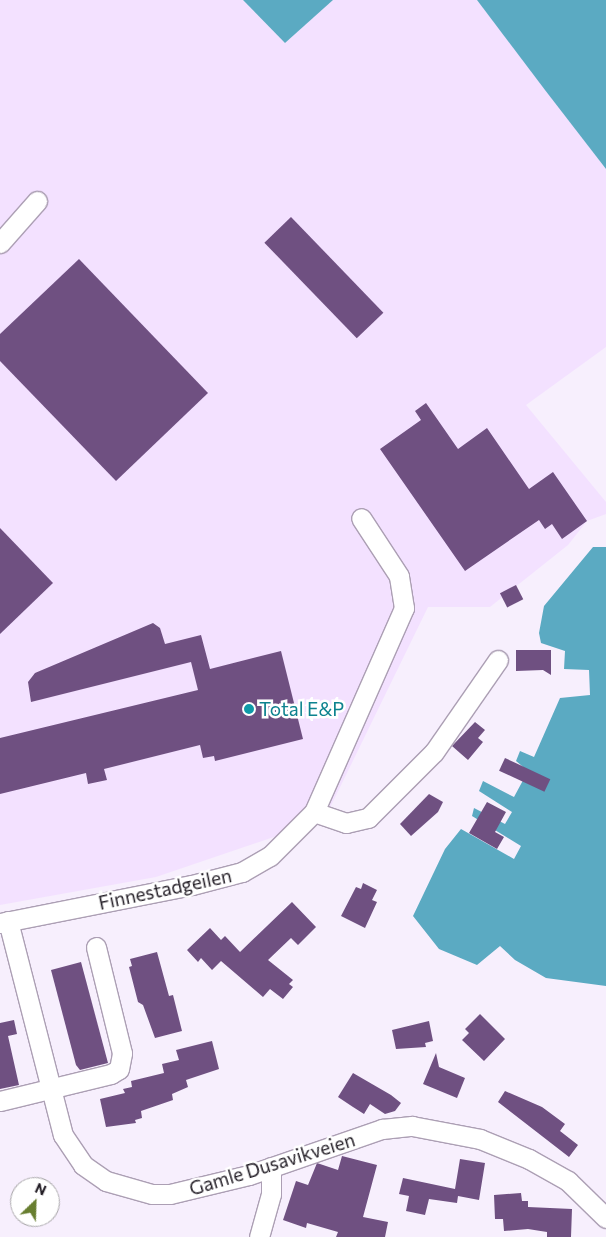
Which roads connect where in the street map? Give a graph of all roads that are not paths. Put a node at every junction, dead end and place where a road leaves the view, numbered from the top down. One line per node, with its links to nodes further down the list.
1 (37, 201): 2 (street)
2 (0, 243)
3 (361, 518): 5 (street, Finnestadgeilen)
4 (498, 660): 5 (street)
5 (314, 812): 6 (street, Finnestadgeilen)
6 (4, 922): 8 (street, Gamle Dusavikveien)
7 (96, 947): 8 (street)
8 (52, 1089): 9 (street); 10 (street, Gamle Dusavikveien)
9 (0, 1101)
10 (271, 1167): 11 (street, Gamle Dusavikveien); 12 (street)
11 (606, 1218)
12 (261, 1236)

